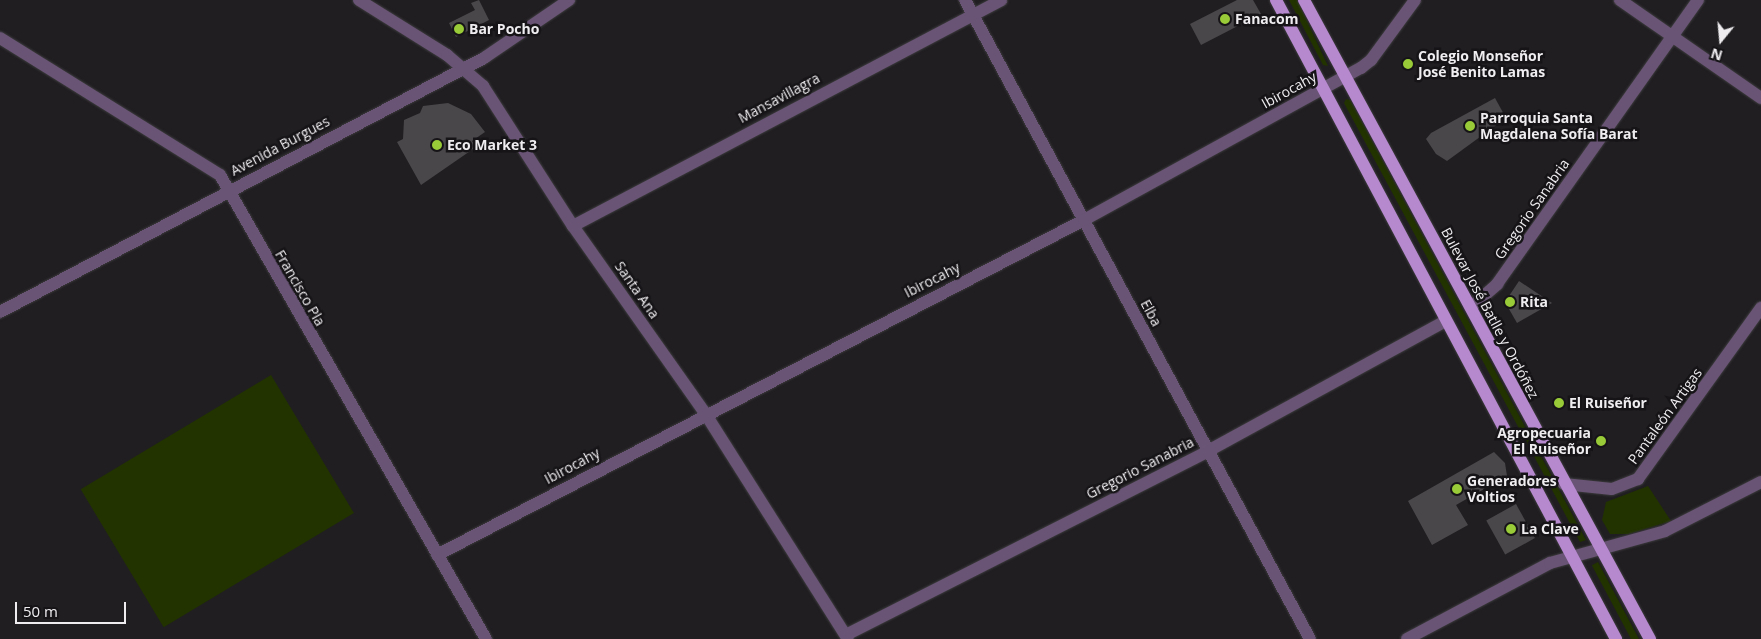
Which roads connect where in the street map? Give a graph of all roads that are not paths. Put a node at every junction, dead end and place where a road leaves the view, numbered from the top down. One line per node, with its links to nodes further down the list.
1 (359, 0): 13 (street, Santa Ana)
2 (569, 0): 13 (street, Avenida Burgues)
3 (965, 0): 10 (street, Elba)
4 (1001, 0): 10 (street, Mansavillagra)
5 (1276, 0): 15 (main road)
6 (1304, 0): 14 (main road, Bulevar José Batlle y Ordóñez)
7 (1414, 0): 14 (street, Ibirocahy)
8 (1620, 0): 11 (street)
9 (1698, 0): 11 (street, Gregorio Sanabria)
10 (973, 14): 18 (street, Elba); 19 (street, Mansavillagra)
11 (1673, 36): 16 (street); 21 (street, Gregorio Sanabria)
12 (0, 38): 17 (street, Francisco Pla)
13 (462, 68): 17 (street, Avenida Burgues); 19 (street, Santa Ana)
14 (1345, 76): 15 (street, Ibirocahy); 21 (main road, Bulevar José Batlle y Ordóñez)
15 (1322, 88): 18 (street, Ibirocahy); 23 (main road)
16 (1761, 98)
17 (229, 190): 20 (street, Avenida Burgues); 29 (street, Francisco Pla)
18 (1084, 220): 24 (street, Ibirocahy); 25 (street, Elba)
19 (574, 226): 24 (street, Santa Ana)
20 (3, 306)
21 (1471, 307): 27 (main road, Bulevar José Batlle y Ordóñez)
22 (1761, 308): 27 (street, Pantaleón Artigas)
23 (1444, 321): 25 (street, Gregorio Sanabria); 30 (main road)
24 (705, 413): 29 (street, Ibirocahy); 31 (street, Santa Ana)
25 (1208, 451): 31 (street, Gregorio Sanabria); 33 (street, Elba)
26 (1761, 482): 28 (street)
27 (1564, 484): 28 (main road, Bulevar José Batlle y Ordóñez)
28 (1603, 549): 30 (street); 36 (main road, Bulevar José Batlle y Ordóñez)
29 (437, 555): 32 (street, Francisco Pla)
30 (1573, 557): 34 (street); 35 (main road)
31 (847, 637)
32 (486, 639)
33 (1310, 639)
34 (1407, 639)
35 (1616, 639)
36 (1650, 639)

